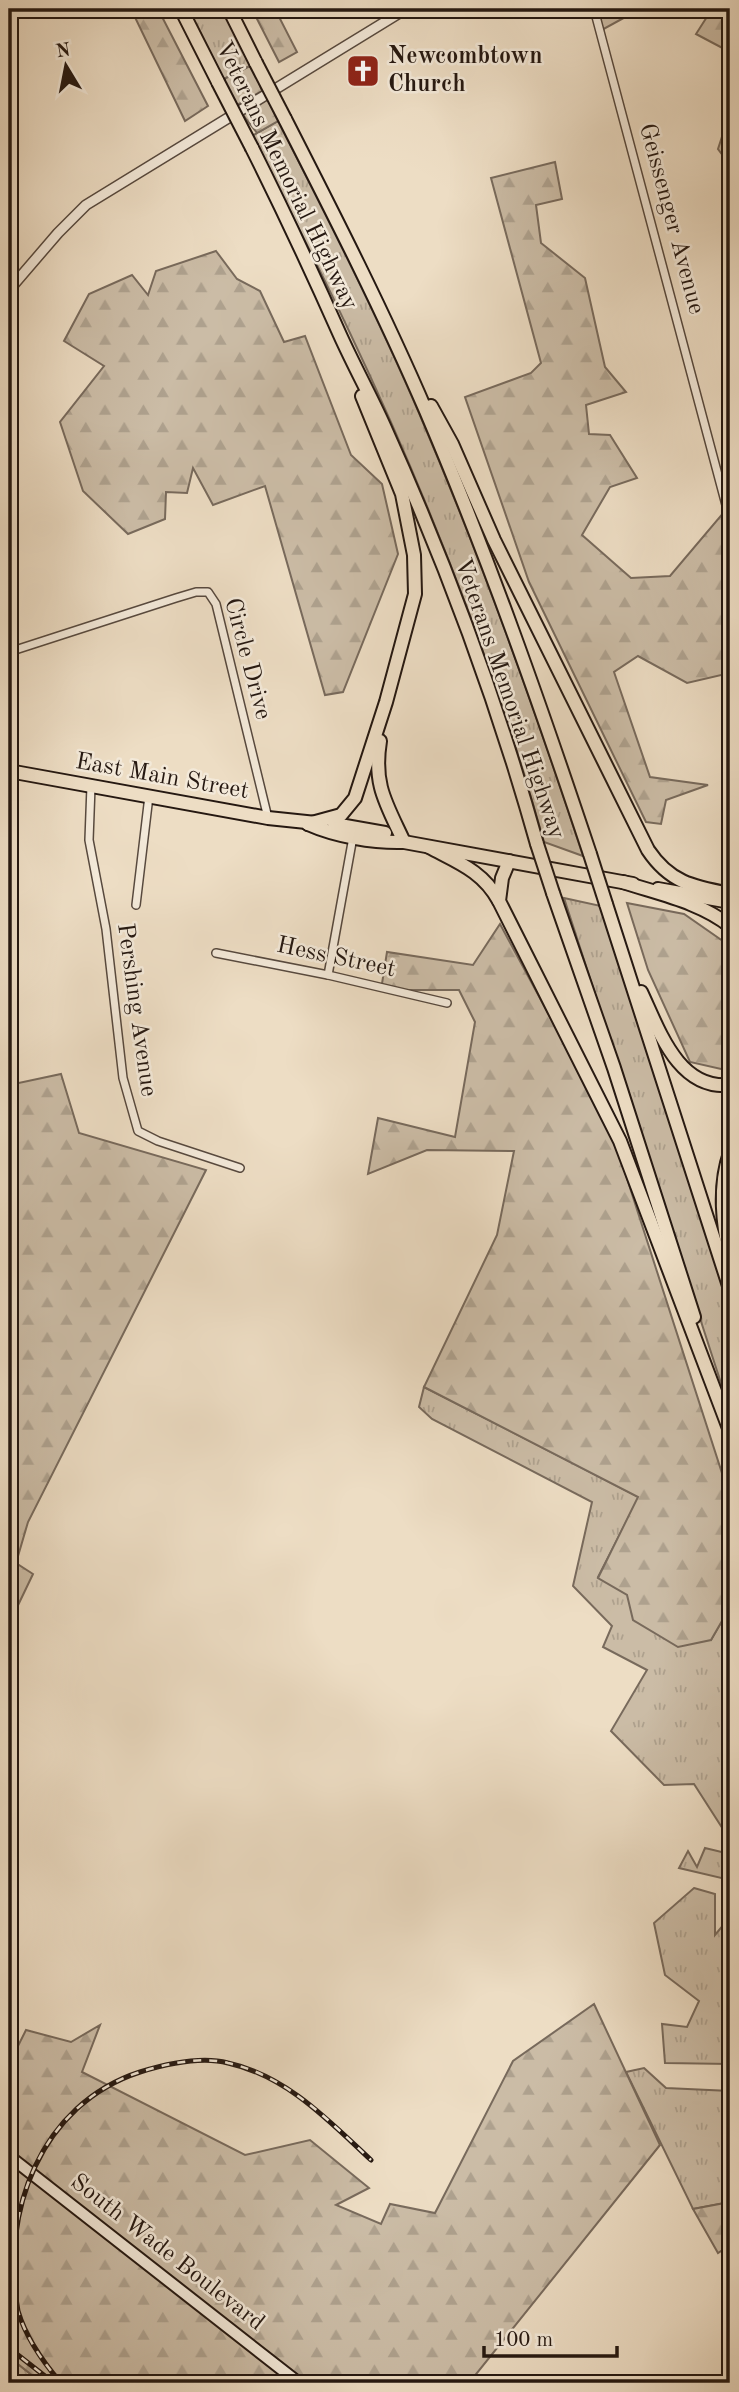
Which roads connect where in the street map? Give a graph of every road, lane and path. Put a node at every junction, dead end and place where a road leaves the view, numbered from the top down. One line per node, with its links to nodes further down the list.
1 (181, 9): 7 (highway, Veterans Memorial Highway, bridge)
2 (229, 9): 6 (highway, Veterans Memorial Highway, bridge)
3 (406, 9): 5 (street)
4 (594, 9): 8 (street, Geissenger Avenue)
5 (9, 290)
6 (382, 314): 21 (highway); 26 (highway, Veterans Memorial Highway, bridge)
7 (341, 336): 10 (highway); 35 (highway, Veterans Memorial Highway, bridge)
8 (730, 516)
9 (9, 652): 14 (street, Circle Drive)
10 (386, 702): 15 (highway); 17 (highway)
11 (9, 771): 12 (highway, East Main Street)
12 (91, 786): 13 (highway, East Main Street); 32 (street, Pershing Avenue)
13 (149, 796): 14 (highway, East Main Street); 24 (street, Pershing Avenue)
14 (268, 818): 15 (highway, East Main Street)
15 (308, 824): 16 (highway, East Main Street); 17 (highway, East Main Street)
16 (353, 836): 17 (highway, East Main Street); 28 (street)
17 (404, 842): 18 (highway, East Main Street)
18 (429, 847): 19 (highway, East Main Street); 22 (highway)
19 (509, 861): 20 (highway, East Main Street); 22 (highway)
20 (623, 882): 23 (highway, East Main Street); 25 (highway)
21 (730, 894)
22 (499, 901): 35 (highway)
23 (730, 902)
24 (136, 905)
25 (730, 926)
26 (619, 945): 30 (highway); 34 (highway, Veterans Memorial Highway)
27 (216, 953): 28 (street, Hess Street)
28 (328, 975): 29 (street, Hess Street)
29 (447, 1003)
30 (730, 1084)
31 (730, 1153): 33 (highway)
32 (240, 1168)
33 (730, 1259)
34 (730, 1289)
35 (730, 1430)
36 (9, 2155): 37 (main road, South Wade Boulevard)
37 (299, 2383)

